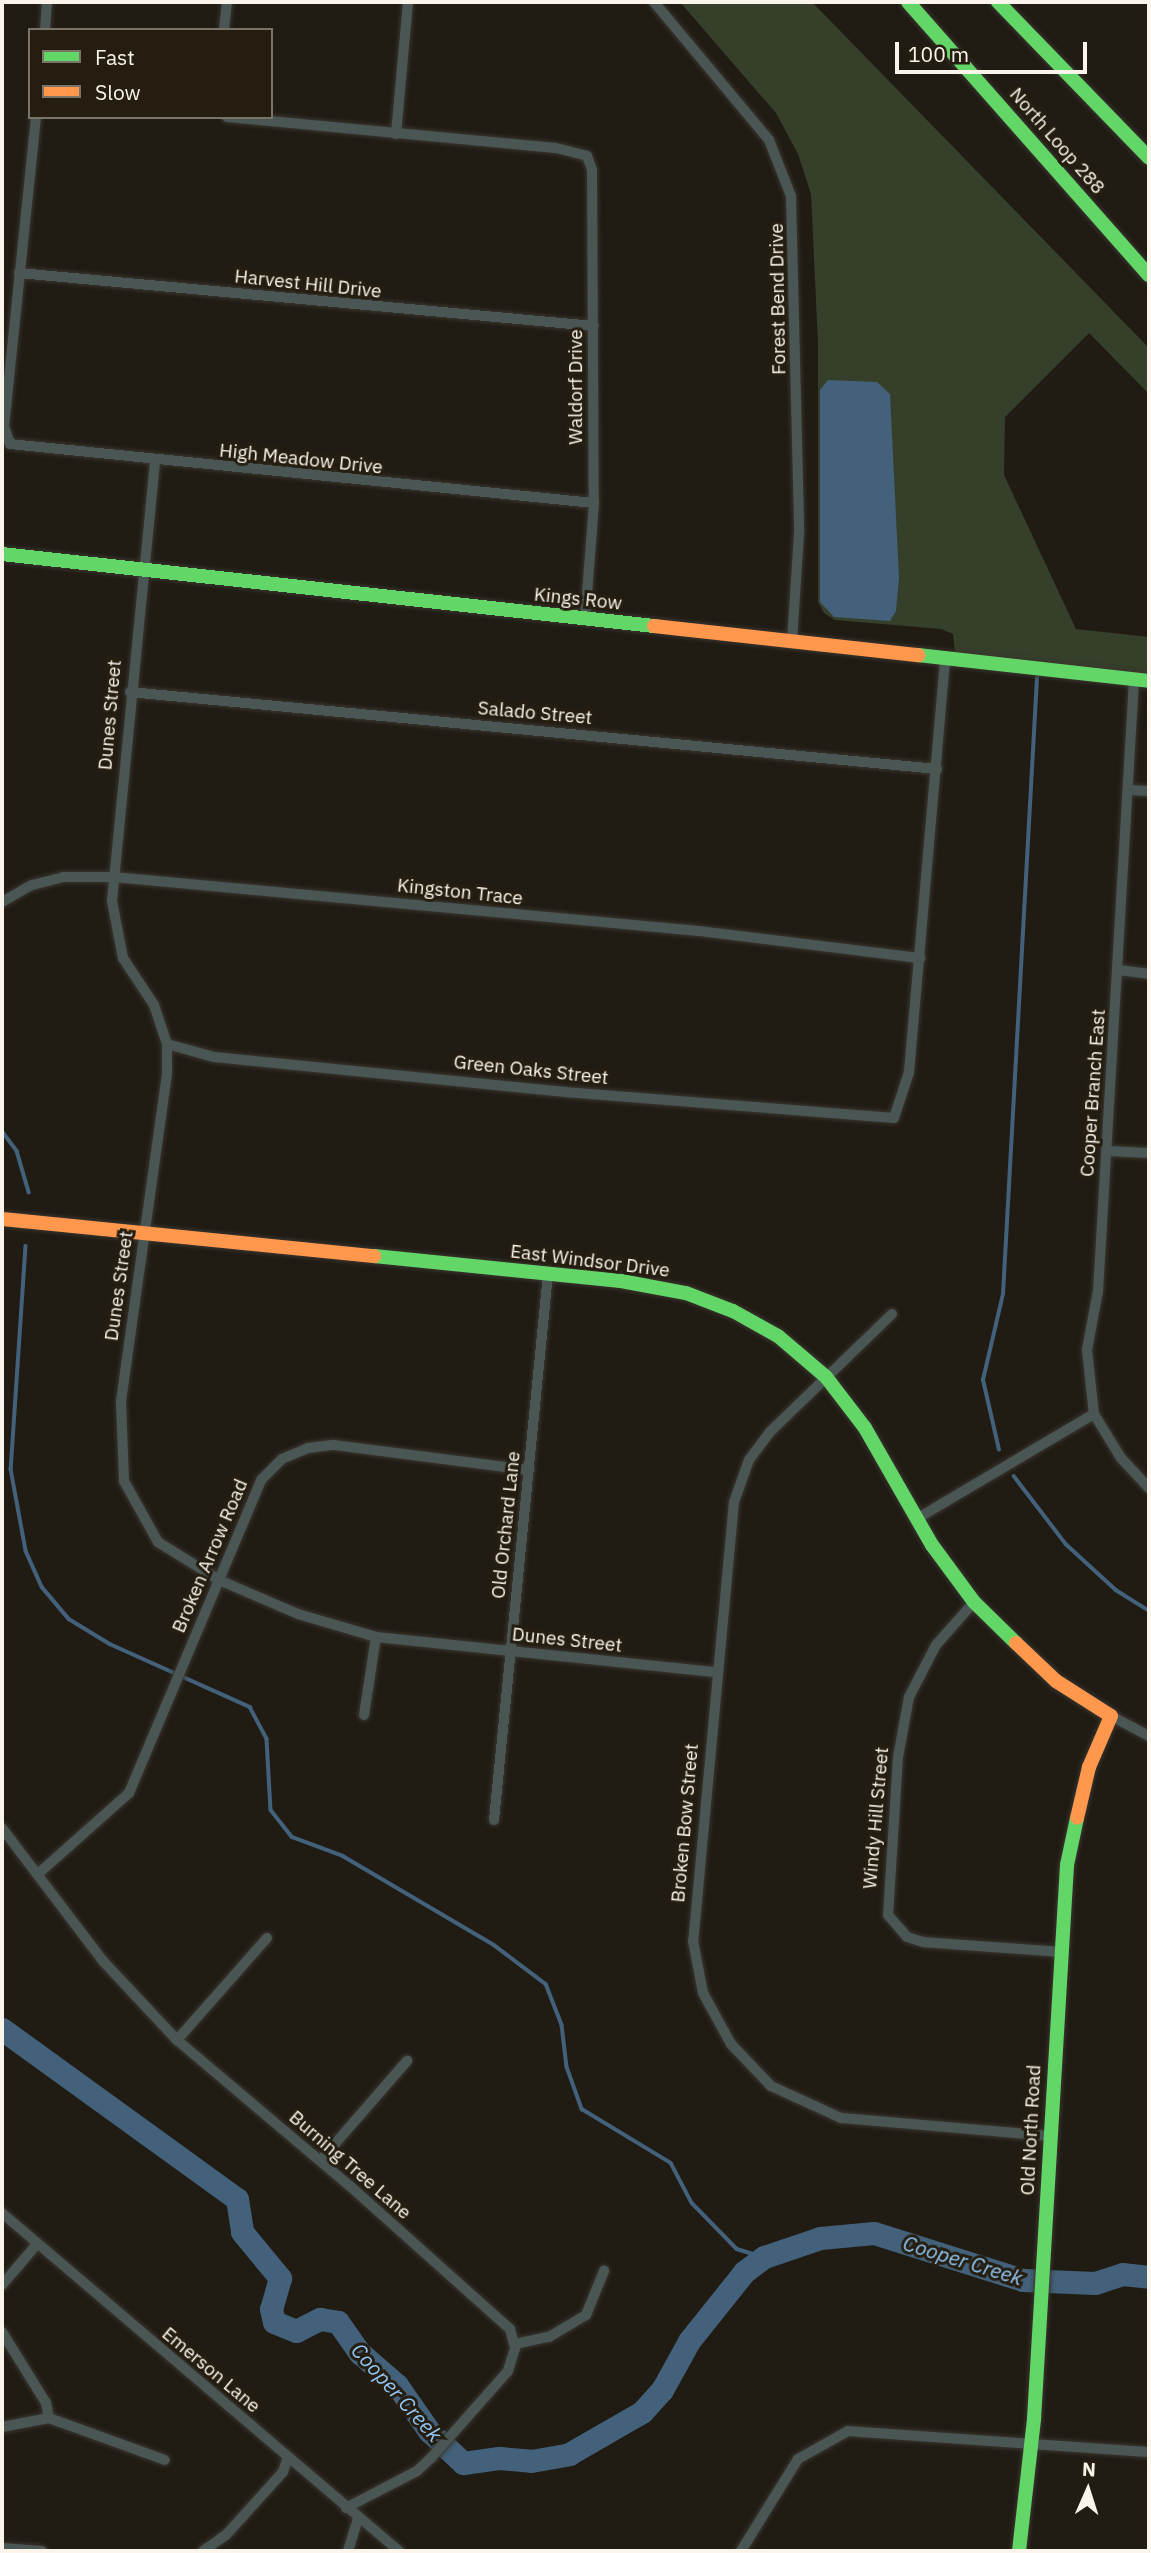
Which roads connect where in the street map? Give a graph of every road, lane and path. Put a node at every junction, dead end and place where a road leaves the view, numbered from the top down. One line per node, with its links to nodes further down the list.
1 (47, 2): 7 (street)
2 (227, 2): 8 (street)
3 (408, 2): 11 (street)
4 (654, 2): 21 (street, Forest Bend Drive)
5 (908, 2): 14 (main road, North Loop 288)
6 (998, 2): 12 (main road)
7 (45, 28)
8 (224, 28)
9 (36, 119): 13 (street)
10 (247, 119): 11 (street)
11 (396, 134): 15 (street, Waldorf Drive)
12 (1149, 158)
13 (19, 273): 15 (street, Harvest Hill Drive); 16 (street, High Meadow Drive)
14 (1149, 275)
15 (594, 326): 17 (street, Waldorf Drive)
16 (155, 461): 17 (street, High Meadow Drive); 19 (street, Dunes Street)
17 (594, 503): 20 (street, Waldorf Drive)
18 (2, 554): 19 (main road, Kings Row)
19 (143, 572): 20 (main road, Kings Row); 24 (street, Dunes Street)
20 (585, 619): 21 (main road, Kings Row)
21 (792, 641): 22 (main road, Kings Row)
22 (946, 660): 23 (main road, Kings Row); 25 (street)
23 (1142, 681): 26 (street, Cooper Branch East)
24 (130, 692): 25 (street, Salado Street); 28 (street, Dunes Street)
25 (937, 769): 30 (street)
26 (1129, 790): 27 (street); 31 (street, Cooper Branch East)
27 (1149, 791)
28 (113, 877): 29 (street, Kingston Trace); 30 (street, Kingston Trace); 33 (street, Dunes Street)
29 (2, 902)
30 (920, 957): 33 (street, Green Oaks Street)
31 (1118, 970): 32 (street); 34 (street, Cooper Branch East)
32 (1149, 974)
33 (167, 1044): 37 (street, Dunes Street)
34 (1107, 1151): 35 (street); 41 (street, Cooper Branch East)
35 (1149, 1153)
36 (2, 1219): 37 (main road, East Windsor Drive)
37 (144, 1233): 38 (main road, East Windsor Drive); 45 (street, Dunes Street)
38 (548, 1274): 40 (main road, East Windsor Drive); 42 (street, Old Orchard Lane)
39 (892, 1314): 40 (street, Broken Bow Street)
40 (826, 1377): 44 (main road, East Windsor Drive); 49 (street, Broken Bow Street)
41 (1094, 1414): 43 (street, Cooper Branch East); 44 (street)
42 (529, 1470): 45 (street, Broken Arrow Road); 48 (street, Old Orchard Lane)
43 (1149, 1488)
44 (918, 1518): 46 (main road, East Windsor Drive)
45 (219, 1580): 47 (street, Dunes Street); 55 (street, Broken Arrow Road)
46 (974, 1602): 51 (main road, East Windsor Drive); 57 (street, Windy Hill Street)
47 (376, 1637): 48 (street, Dunes Street); 50 (street)
48 (511, 1652): 49 (street, Dunes Street); 53 (street, Old Orchard Lane)
49 (716, 1672): 60 (street, Broken Bow Street)
50 (364, 1715)
51 (1111, 1716): 52 (street, East Windsor Drive); 57 (main road, Old North Road)
52 (1149, 1736)
53 (495, 1820)
54 (2, 1828): 55 (street, Burning Tree Lane)
55 (39, 1873): 58 (street, Burning Tree Lane)
56 (267, 1938): 58 (street)
57 (1061, 1952): 60 (main road, Old North Road)
58 (177, 2040): 61 (street, Burning Tree Lane)
59 (407, 2061): 61 (street)
60 (1051, 2136): 70 (main road, Old North Road)
61 (320, 2161): 67 (street, Burning Tree Lane)
62 (2, 2213): 63 (street, Emerson Lane)
63 (37, 2244): 65 (street); 72 (street, Emerson Lane)
64 (604, 2272): 67 (street)
65 (2, 2285)
66 (2, 2332): 68 (street)
67 (515, 2344): 74 (street)
68 (49, 2418): 69 (street); 73 (street)
69 (2, 2427)
70 (1032, 2443): 71 (street); 81 (street); 82 (main road, Old North Road)
71 (1149, 2452)
72 (288, 2457): 74 (street, Emerson Lane); 78 (street)
73 (165, 2460)
74 (346, 2508): 75 (street, Emerson Lane)
75 (358, 2519): 79 (street); 80 (street, Emerson Lane)
76 (2, 2548): 77 (street)
77 (42, 2551)
78 (203, 2551)
79 (348, 2551)
80 (399, 2551)
81 (741, 2551)
82 (1019, 2551)

